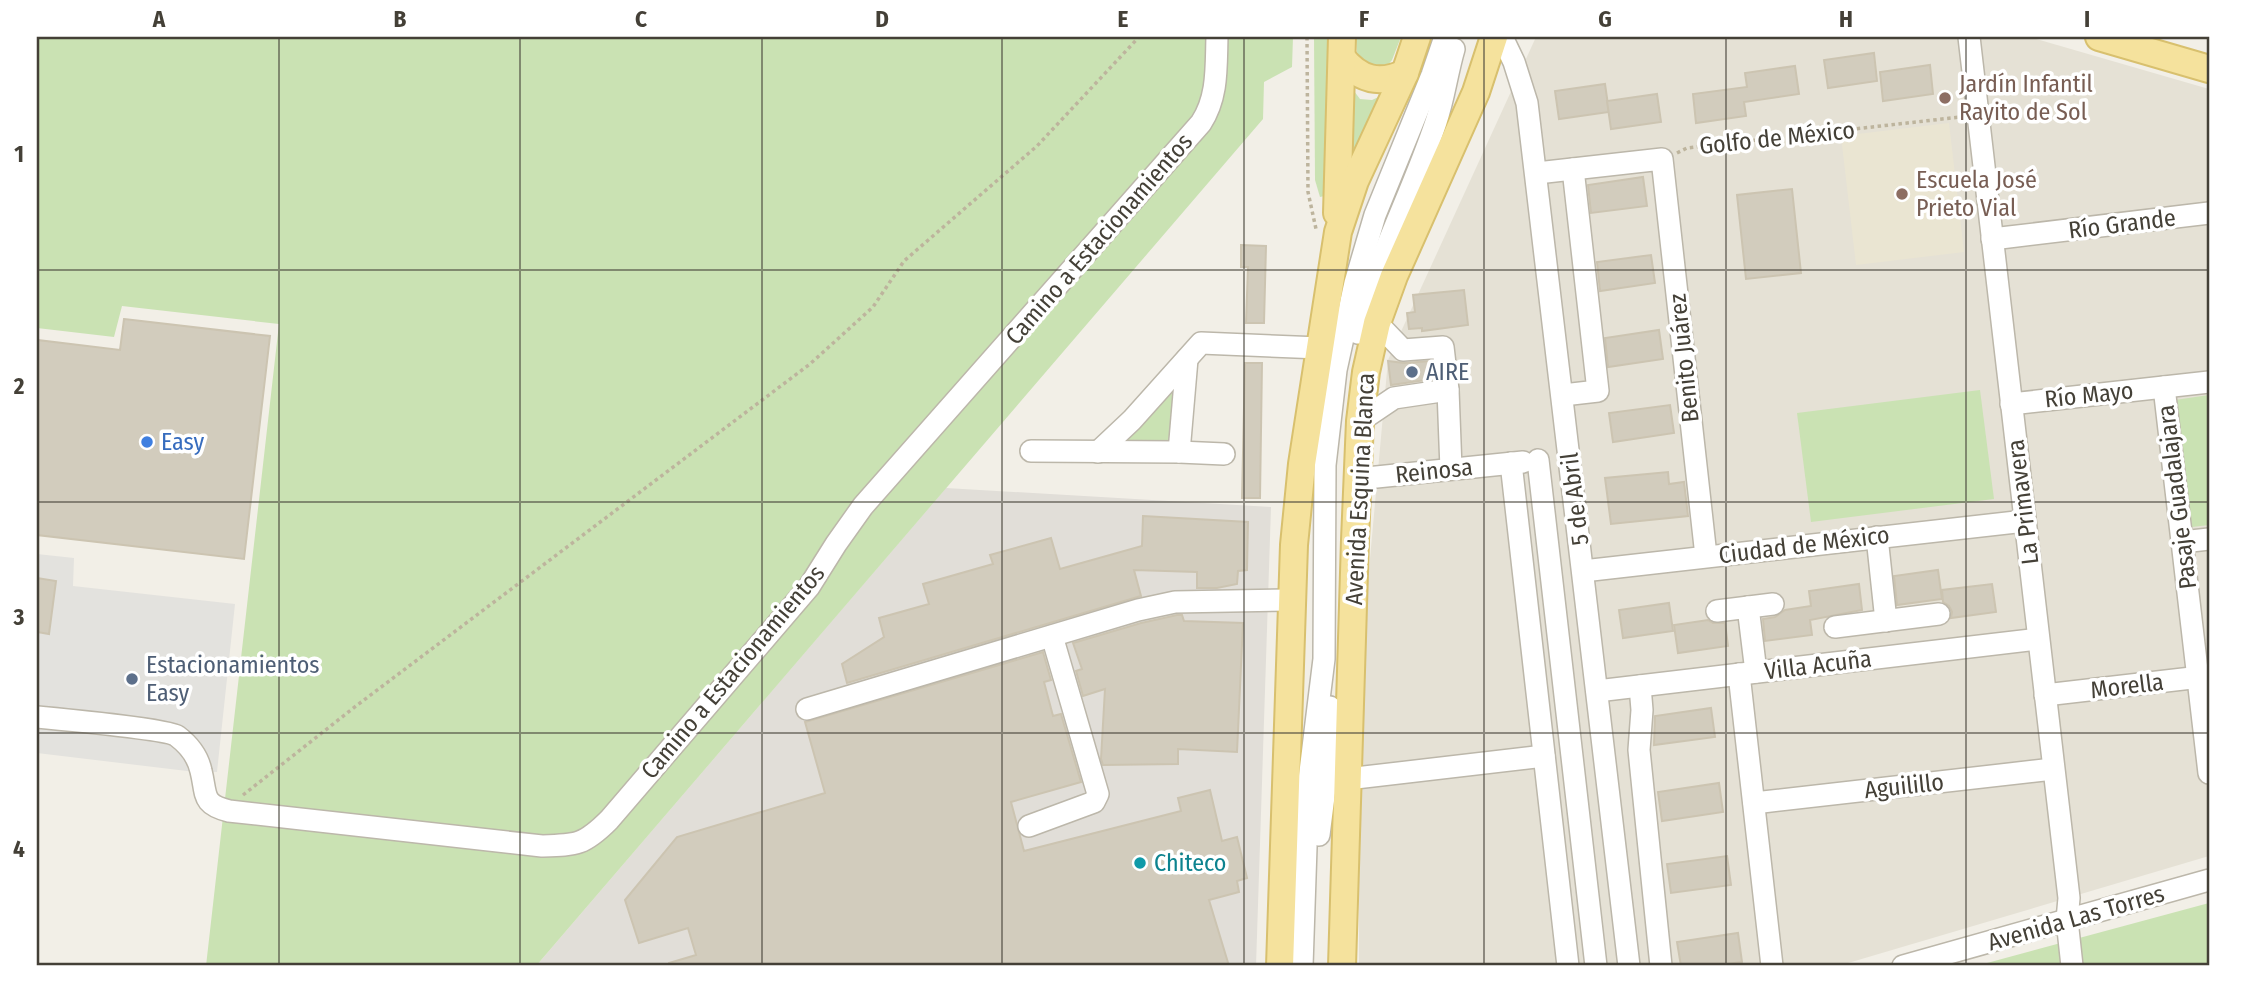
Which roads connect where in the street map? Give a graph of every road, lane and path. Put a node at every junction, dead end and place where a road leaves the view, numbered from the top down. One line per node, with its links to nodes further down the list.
1 (1139, 37): 67 (path)
2 (1217, 37): 67 (street, Camino a Estacionamientos)
3 (1307, 37): 20 (path)
4 (1418, 37): 13 (main road, Avenida Esquina Blanca)
5 (1445, 37): 18 (street)
6 (1457, 37): 73 (street)
7 (1494, 37): 22 (main road, Avenida Esquina Blanca)
8 (1502, 37): 17 (street, 5 de Abril)
9 (1969, 37): 14 (street, La Primavera)
10 (2099, 37): 12 (main road)
11 (1342, 48): 13 (main road); 20 (main road)
12 (2209, 69)
13 (1405, 73): 18 (street); 20 (main road, Avenida Esquina Blanca)
14 (1978, 115): 15 (path, Golfo de México); 21 (street, La Primavera)
15 (1662, 159): 16 (street); 44 (street, Benito Juárez)
16 (1573, 169): 17 (street); 28 (street)
17 (1537, 173): 28 (street, 5 de Abril)
18 (1386, 188): 72 (street)
19 (2209, 213): 21 (street, Río Grande)
20 (1328, 234): 23 (main road, Avenida Esquina Blanca)
21 (1992, 239): 29 (street, La Primavera)
22 (1377, 323): 27 (street); 30 (main road, Avenida Esquina Blanca)
23 (1320, 348): 24 (street); 46 (main road, Avenida Esquina Blanca)
24 (1187, 359): 32 (street); 33 (street)
25 (2209, 382): 26 (street, Río Mayo)
26 (2164, 387): 29 (street, Río Mayo); 43 (street, Pasaje Guadalajara)
27 (1448, 390): 30 (street); 38 (street)
28 (1563, 395): 35 (street, 5 de Abril)
29 (2011, 404): 40 (street, La Primavera)
30 (1360, 421): 39 (main road, Avenida Esquina Blanca)
31 (1031, 451): 32 (street)
32 (1098, 452): 33 (street)
33 (1179, 452): 34 (street)
34 (1224, 454)
35 (1570, 457): 36 (street, Reinosa); 45 (street, 5 de Abril)
36 (1538, 460): 37 (street, Reinosa); 76 (street)
37 (1511, 463): 38 (street, Reinosa); 62 (street)
38 (1451, 469): 39 (street, Reinosa)
39 (1357, 479): 65 (main road, Avenida Esquina Blanca)
40 (2025, 522): 41 (street, Ciudad de México); 54 (street, La Primavera)
41 (1877, 537): 44 (street, Ciudad de México); 51 (street)
42 (2209, 539): 43 (street)
43 (2182, 542): 56 (street, Pasaje Guadalajara)
44 (1706, 556): 45 (street, Ciudad de México)
45 (1583, 571): 58 (street, 5 de Abril)
46 (1291, 600): 53 (street); 71 (main road, Avenida Esquina Blanca)
47 (1773, 604): 48 (street)
48 (1748, 607): 49 (street); 55 (street)
49 (1717, 611)
50 (1938, 614): 51 (street)
51 (1886, 621): 52 (street)
52 (1835, 627)
53 (1052, 636): 60 (street); 68 (street)
54 (2038, 639): 55 (street, Villa Acuña); 59 (street, La Primavera)
55 (1748, 673): 57 (street, Villa Acuña); 66 (street)
56 (2204, 676): 59 (street, Morella); 64 (street, Pasaje Guadalajara)
57 (1640, 686): 58 (street, Villa Acuña); 78 (street)
58 (1597, 691): 77 (street, 5 de Abril)
59 (2045, 695): 63 (street, La Primavera)
60 (807, 709)
61 (37, 717): 67 (street)
62 (1544, 756): 65 (street); 75 (street)
63 (2053, 769): 66 (street, Aguilillo); 70 (street, La Primavera)
64 (2209, 774)
65 (1347, 779): 74 (main road, Avenida Esquina Blanca)
66 (1754, 803): 79 (street)
67 (224, 810)
68 (1029, 826)
69 (2209, 880): 70 (street, Avenida Las Torres)
70 (2067, 920): 80 (street, Avenida Las Torres); 81 (street, La Primavera)
71 (1280, 966)
72 (1302, 966)
73 (1314, 966)
74 (1342, 966)
75 (1568, 966)
76 (1596, 966)
77 (1629, 966)
78 (1661, 966)
79 (1772, 966)
80 (1903, 966)
81 (2072, 966)

